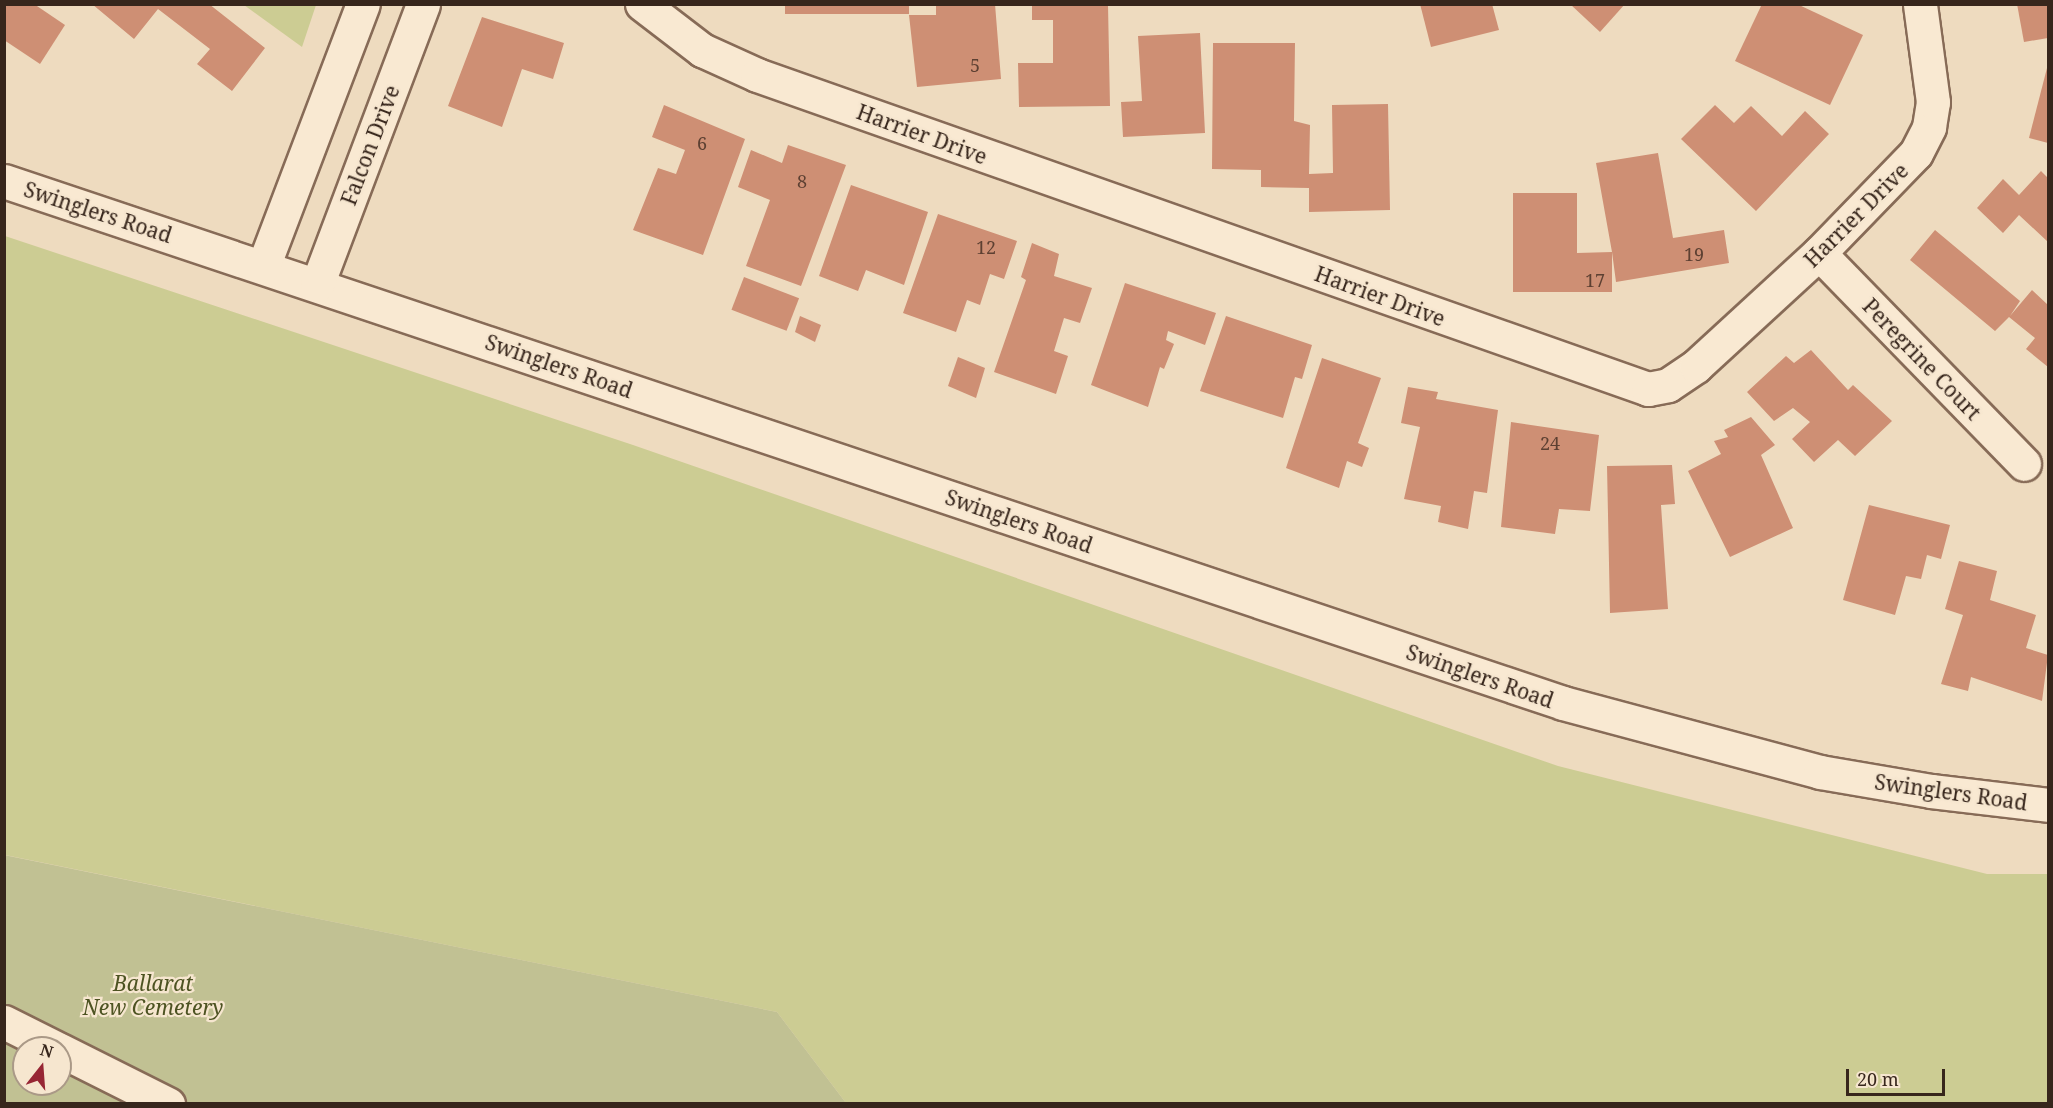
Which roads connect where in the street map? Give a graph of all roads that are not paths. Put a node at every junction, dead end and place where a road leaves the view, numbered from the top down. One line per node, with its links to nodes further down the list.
1 (363, 4): 7 (street)
2 (423, 4): 8 (street, Falcon Drive)
3 (642, 4): 6 (street, Harrier Drive)
4 (1920, 4): 6 (street, Harrier Drive)
5 (4, 181): 7 (street, Swinglers Road)
6 (1819, 253): 9 (street, Peregrine Court)
7 (263, 267): 8 (street, Swinglers Road)
8 (317, 285): 10 (street, Swinglers Road)
9 (2024, 464)
10 (2049, 805)
11 (4, 1022): 12 (street)
12 (32, 1036)
13 (72, 1056): 14 (street)
14 (168, 1104)

